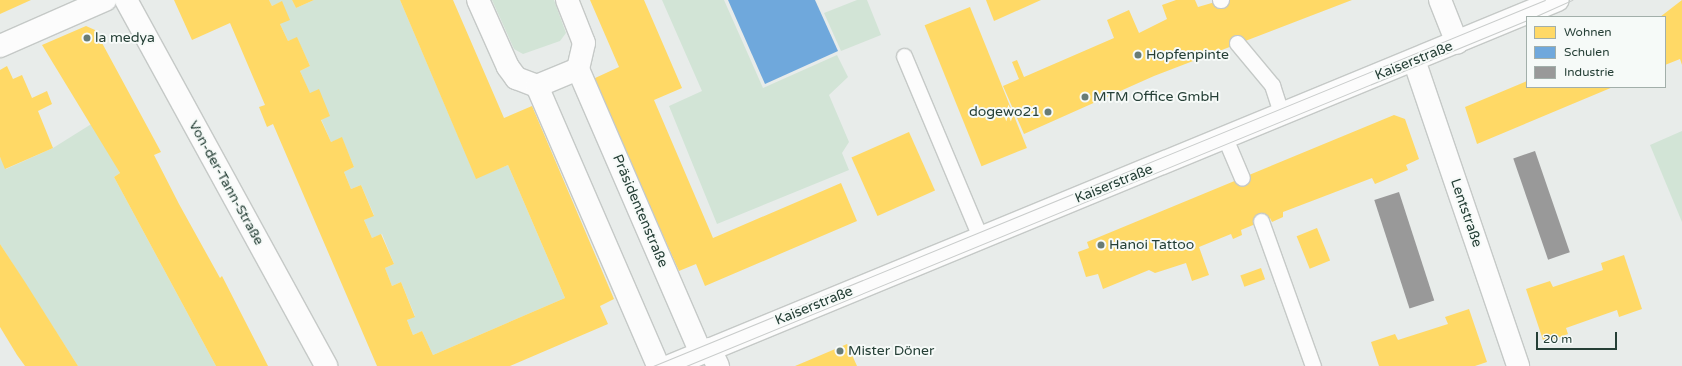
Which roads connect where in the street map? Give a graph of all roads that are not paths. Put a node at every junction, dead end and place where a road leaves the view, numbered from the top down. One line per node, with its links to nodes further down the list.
1 (105, 0): 9 (street)
2 (126, 0): 20 (street, Von-der-Tann-Straße)
3 (478, 0): 13 (street)
4 (567, 0): 12 (street)
5 (1440, 0): 8 (street)
6 (1558, 0): 8 (street, Kaiserstraße)
7 (1237, 43): 14 (lane)
8 (1457, 43): 11 (street, Kaiserstraße)
9 (0, 46)
10 (904, 56): 18 (lane)
11 (1414, 60): 14 (street, Kaiserstraße); 24 (street, Lentstraße)
12 (578, 69): 13 (street); 19 (street, Präsidentenstraße)
13 (537, 86): 21 (street)
14 (1282, 114): 15 (street, Kaiserstraße)
15 (1225, 138): 16 (lane); 18 (street, Kaiserstraße)
16 (1242, 178)
17 (1261, 221): 23 (lane)
18 (981, 238): 19 (street, Kaiserstraße)
19 (710, 356): 22 (street, Kaiserstraße)
20 (326, 366)
21 (658, 366)
22 (670, 366)
23 (1313, 366)
24 (1518, 366)

